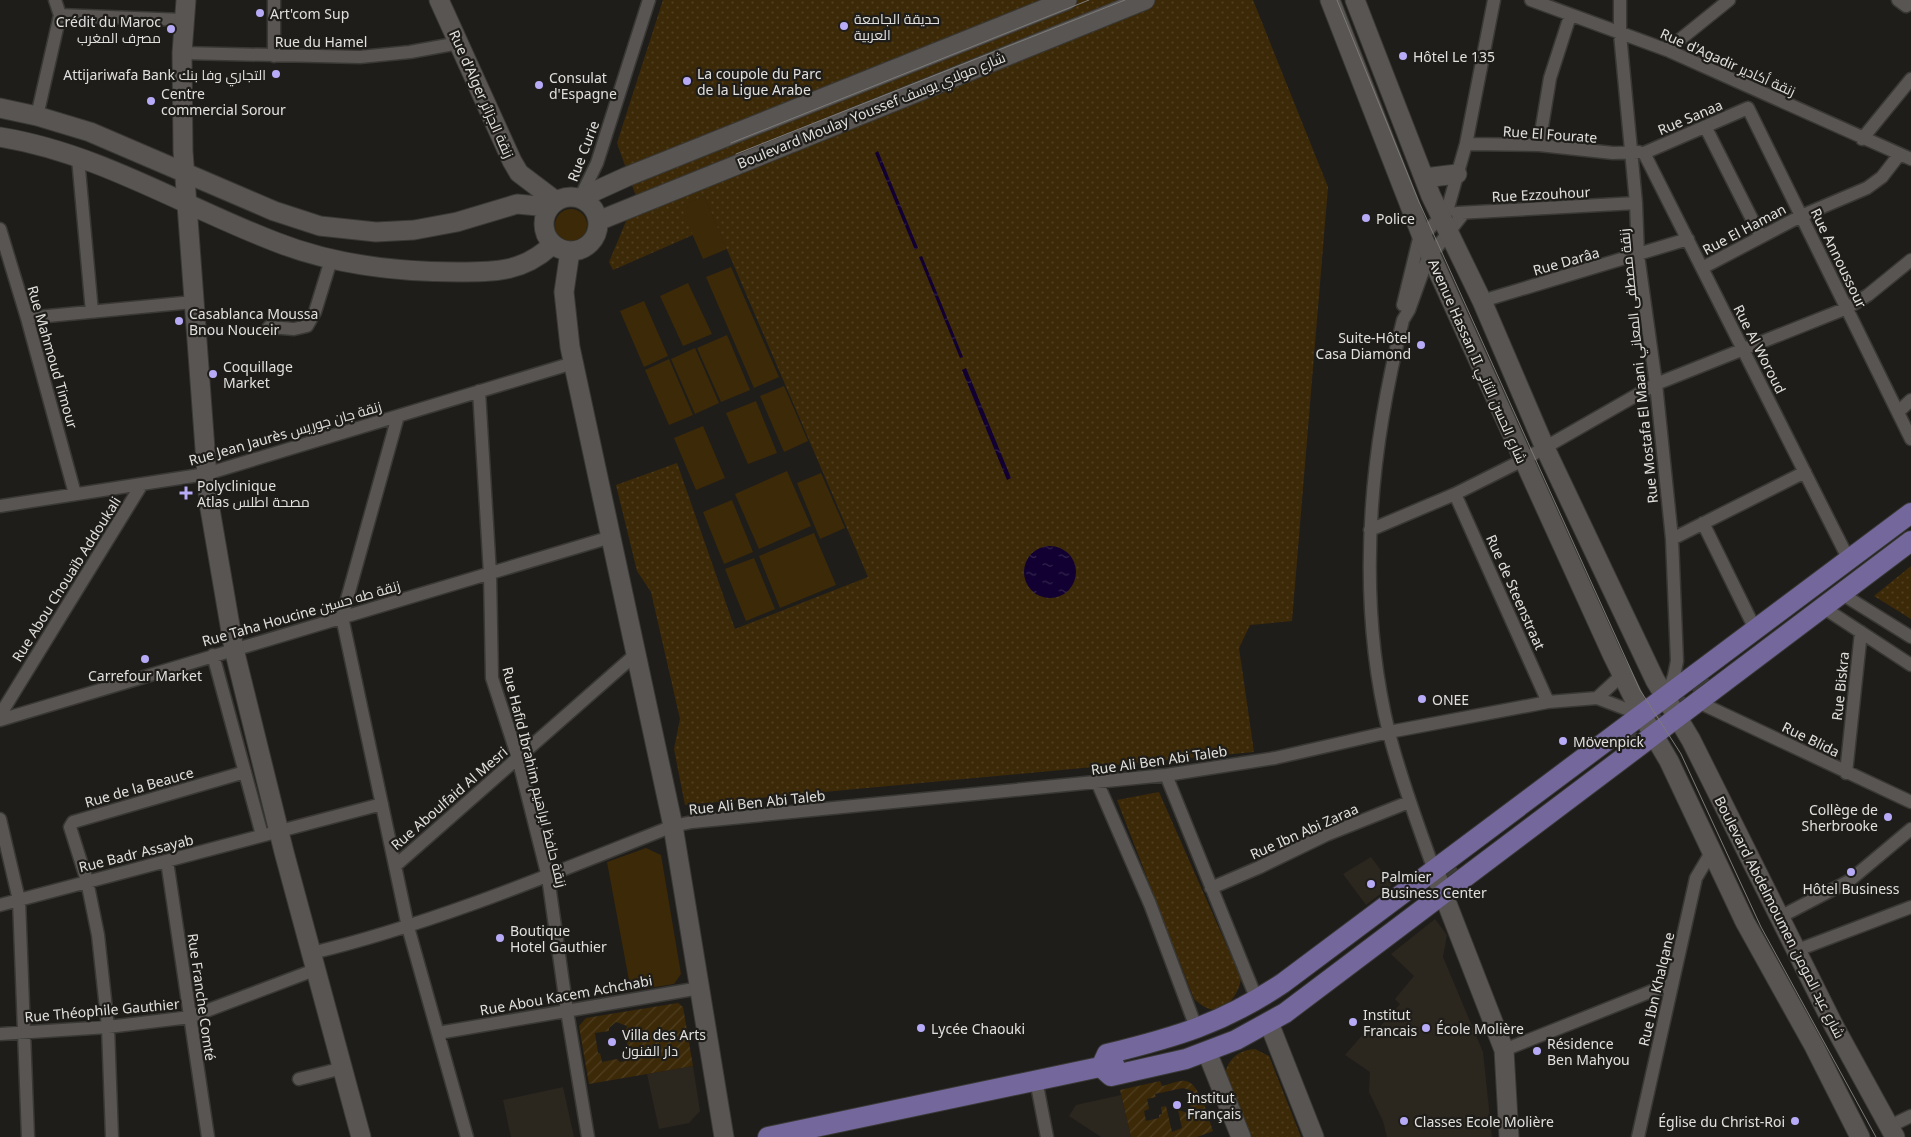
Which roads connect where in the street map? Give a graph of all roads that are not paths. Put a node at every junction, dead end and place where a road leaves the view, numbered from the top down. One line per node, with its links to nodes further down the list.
1 (54, 0): 16 (street)
2 (186, 0): 18 (main road)
3 (274, 0): 23 (street)
4 (439, 0): 20 (main road, Rue d'Alger زنقة الجزائر)
5 (648, 0): 40 (street, Rue Curie)
6 (1067, 0): 40 (main road, Boulevard Moulay Youssef شارع مولاي يوسف)
7 (1145, 0): 47 (main road, Boulevard Moulay Youssef شارع مولاي يوسف)
8 (1330, 0): 49 (main road, Avenue Hassan II شارع الحسن الثاني)
9 (1355, 0): 39 (main road, Avenue Hassan II شارع الحسن الثاني)
10 (1494, 0): 32 (street)
11 (1531, 0): 17 (street, Rue d'Agadir زنقة أكادير)
12 (1620, 0): 19 (street, Rue Mostafa El Maani زنقة مصطفى المعاني)
13 (1729, 0): 21 (street)
14 (1898, 0): 15 (street)
15 (1911, 3)
16 (60, 15): 18 (street); 28 (street)
17 (1570, 16): 19 (street, Rue d'Agadir زنقة أكادير); 33 (street)
18 (183, 20): 22 (main road)
19 (1620, 34): 21 (street, Rue d'Agadir زنقة أكادير); 34 (street, Rue Mostafa El Maani زنقة مصطفى المعاني)
20 (459, 43): 23 (street, Rue du Hamel); 43 (main road, Rue d'Alger زنقة الجزائر)
21 (1667, 50): 25 (street, Rue d'Agadir زنقة أكادير)
22 (182, 53): 23 (street, Rue du Hamel); 37 (main road)
23 (274, 56)
24 (1911, 79): 31 (street)
25 (1757, 90): 27 (street); 31 (street, Rue d'Agadir زنقة أكادير)
26 (0, 108): 28 (main road)
27 (1748, 108): 29 (street, Rue Sanaa); 45 (street, Rue Annoussour)
28 (36, 116): 37 (main road)
29 (1706, 128): 34 (street, Rue Sanaa); 50 (street)
30 (0, 137): 36 (main road)
31 (1862, 139): 35 (street, Rue d'Agadir زنقة أكادير)
32 (1466, 144): 33 (street, Rue El Fourate); 38 (street)
33 (1539, 145): 34 (street, Rue El Fourate)
34 (1638, 152): 42 (street, Rue Mostafa El Maani زنقة مصطفى المعاني); 51 (street, Rue Al Woroud)
35 (1905, 157): 45 (street, Rue El Haman)
36 (78, 158): 41 (main road); 61 (street)
37 (186, 173): 41 (main road); 43 (main road)
38 (1457, 174): 39 (main road); 46 (street)
39 (1424, 178): 46 (main road, Avenue Hassan II شارع الحسن الثاني)
40 (580, 198): 43 (main road); 47 (main road)
41 (186, 202): 55 (main road); 58 (main road)
42 (1636, 203): 44 (street, Rue Ezzouhour); 54 (street, Rue Mostafa El Maani زنقة مصطفى المعاني)
43 (552, 204): 52 (main road)
44 (1464, 214): 46 (street); 46 (street, Rue Ezzouhour)
45 (1801, 216): 50 (street, Rue El Haman); 60 (street, Rue Annoussour)
46 (1445, 220): 49 (street); 53 (street); 59 (main road, Avenue Hassan II شارع الحسن الثاني)
47 (598, 221): 52 (main road)
48 (0, 229): 62 (street, Rue Mahmoud Timour)
49 (1421, 234): 53 (main road, Avenue Hassan II شارع الحسن الثاني); 63 (street)
50 (1762, 237): 57 (street, Rue El Haman)
51 (1688, 239): 54 (street, Rue Darâa); 57 (street, Rue Al Woroud)
52 (561, 248): 55 (main road); 66 (main road)
53 (1431, 254): 63 (street); 74 (main road, Avenue Hassan II شارع الحسن الثاني)
54 (1638, 255): 59 (street, Rue Darâa); 67 (street, Rue Mostafa El Maani زنقة مصطفى المعاني)
55 (331, 260): 64 (street)
56 (1911, 260): 60 (street)
57 (1702, 268): 65 (street, Rue Al Woroud)
58 (193, 302): 61 (street); 76 (main road)
59 (1482, 302): 73 (main road, Avenue Hassan II شارع الحسن الثاني)
60 (1846, 308): 65 (street); 70 (street, Rue Annoussour)
61 (92, 312): 62 (street)
62 (27, 318): 78 (street, Rue Mahmoud Timour)
63 (1402, 320): 84 (street)
64 (270, 327)
65 (1743, 349): 67 (street); 75 (street, Rue Al Woroud)
66 (573, 363): 68 (street, Rue Jean Jaurès زنقة جان جوريس); 85 (main road)
67 (1656, 384): 73 (street); 86 (street, Rue Mostafa El Maani زنقة مصطفى المعاني)
68 (479, 391): 71 (street, Rue Jean Jaurès زنقة جان جوريس); 89 (street, Rue Hafid Ibrahim زنقة حافظ ابراهيم)
69 (1911, 400): 70 (street)
70 (1898, 412): 72 (street, Rue Annoussour)
71 (398, 416): 76 (street, Rue Jean Jaurès زنقة جان جوريس); 92 (street)
72 (1911, 439)
73 (1545, 448): 74 (street); 103 (main road, Avenue Hassan II شارع الحسن الثاني)
74 (1523, 460): 79 (street); 100 (main road, Avenue Hassan II شارع الحسن الثاني)
75 (1805, 472): 82 (street); 88 (street, Rue Al Woroud)
76 (206, 474): 77 (street, Rue Jean Jaurès زنقة جان جوريس); 96 (main road)
77 (142, 484): 78 (street, Rue Jean Jaurès زنقة جان جوريس); 106 (street, Rue Abou Chouaïb Addoukali)
78 (75, 494): 80 (street, Rue Jean Jaurès زنقة جان جوريس)
79 (1456, 494): 84 (street); 104 (street, Rue de Steenstraat)
80 (0, 506)
81 (1911, 513): 88 (main road)
82 (1704, 523): 86 (street); 93 (street)
83 (1911, 528): 101 (main road)
84 (1370, 530): 110 (street)
85 (611, 537): 89 (street, Rue Taha Houcine زنقة طه حسين); 97 (main road)
86 (1672, 539): 103 (street, Rue Mostafa El Maani زنقة مصطفى المعاني)
87 (1911, 541): 90 (main road)
88 (1849, 560): 93 (main road)
89 (490, 574): 92 (street, Rue Taha Houcine زنقة طه حسين); 113 (street, Rue Hafid Ibrahim زنقة حافظ ابراهيم)
90 (1842, 594): 91 (main road); 95 (street)
91 (1824, 608): 94 (street); 105 (main road)
92 (342, 617): 96 (street, Rue Taha Houcine زنقة طه حسين); 120 (street)
93 (1756, 631): 103 (main road)
94 (1861, 632): 99 (street); 115 (street, Rue Biskra)
95 (1911, 637)
96 (234, 650): 98 (street, Rue Taha Houcine زنقة طه حسين); 124 (main road)
97 (636, 654): 113 (street, Rue Aboulfaid Al Mesri); 122 (main road)
98 (212, 655): 109 (street, Rue Taha Houcine زنقة طه حسين); 114 (street)
99 (1911, 665)
100 (1622, 675): 102 (street); 107 (main road, Avenue Hassan II شارع الحسن الثاني)
101 (1714, 676)
102 (1597, 698): 104 (street, Rue Ali Ben Abi Taleb); 107 (street, Rue Ali Ben Abi Taleb)
103 (1666, 698): 107 (main road); 108 (main road, Boulevard Abdelmoumen شارع عبد المومن)
104 (1548, 702): 110 (street, Rue Ali Ben Abi Taleb)
105 (1698, 702): 108 (main road); 115 (street, Rue Blida)
106 (0, 715)
107 (1642, 715): 111 (main road, Boulevard Abdelmoumen شارع عبد المومن); 129 (main road)
108 (1678, 717): 111 (main road); 138 (main road, Boulevard Abdelmoumen شارع عبد المومن)
109 (0, 720)
110 (1389, 732): 116 (street, Rue Ali Ben Abi Taleb); 118 (street)
111 (1654, 736): 125 (main road, Boulevard Abdelmoumen شارع عبد المومن); 133 (main road)
112 (1620, 744): 128 (main road)
113 (518, 758): 127 (street, Rue Aboulfaid Al Mesri); 130 (street, Rue Hafid Ibrahim زنقة حافظ ابراهيم)
114 (245, 772): 124 (street); 131 (street, Rue de la Beauce)
115 (1846, 773): 119 (street, Rue Blida)
116 (1166, 775): 117 (street, Rue Ali Ben Abi Taleb); 132 (street)
117 (1098, 784): 122 (street, Rue Ali Ben Abi Taleb); 149 (street)
118 (1409, 802): 129 (street); 132 (street, Rue Ibn Abi Zaraa)
119 (1911, 802)
120 (382, 804): 124 (street, Rue Badr Assayab); 127 (street)
121 (0, 819): 135 (street)
122 (673, 826): 130 (street, Rue Ali Ben Abi Taleb); 143 (main road)
123 (1911, 828): 138 (street)
124 (270, 833): 126 (street, Rue Badr Assayab); 141 (main road)
125 (1712, 851): 142 (street, Rue Ibn Khalqane); 174 (main road, Boulevard Abdelmoumen شارع عبد المومن)
126 (167, 861): 131 (street, Rue Badr Assayab); 146 (street, Rue Franche Comté)
127 (395, 866): 139 (street)
128 (1456, 868)
129 (1434, 870): 133 (main road); 144 (main road)
130 (548, 877): 139 (street, Rue Théophile Gauthier); 145 (street, Rue Hafid Ibrahim زنقة حافظ ابراهيم)
131 (87, 881): 135 (street, Rue Badr Assayab); 148 (street, Rue de la Beauce)
132 (1211, 888): 144 (street)
133 (1442, 893): 147 (main road); 153 (main road)
134 (1418, 896): 155 (main road)
135 (19, 900): 136 (street, Rue Badr Assayab); 150 (street)
136 (0, 905)
137 (1911, 908): 140 (street)
138 (1780, 917): 140 (main road, Boulevard Abdelmoumen شارع عبد المومن)
139 (408, 927): 141 (street, Rue Théophile Gauthier); 151 (street)
140 (1796, 951): 160 (main road, Boulevard Abdelmoumen شارع عبد المومن)
141 (314, 961): 146 (street, Rue Théophile Gauthier); 156 (main road)
142 (1672, 983): 153 (street); 173 (street, Rue Ibn Khalqane)
143 (700, 988): 145 (street, Rue Abou Kacem Achchabi); 167 (main road)
144 (1257, 1000): 149 (main road)
145 (567, 1010): 151 (street, Rue Abou Kacem Achchabi); 166 (street, Rue Hafid Ibrahim زنقة حافظ ابراهيم)
146 (190, 1017): 148 (street, Rue Théophile Gauthier); 163 (street, Rue Franche Comté)
147 (1269, 1023): 154 (main road); 171 (main road)
148 (108, 1027): 150 (street, Rue Théophile Gauthier); 162 (street, Rue de la Beauce)
149 (1197, 1030): 155 (main road)
150 (25, 1032): 152 (street, Rue Théophile Gauthier); 161 (street)
151 (438, 1033): 165 (street)
152 (0, 1034)
153 (1504, 1050): 172 (main road)
154 (1207, 1052): 155 (main road); 170 (main road)
155 (1101, 1067): 158 (main road)
156 (343, 1068): 157 (street); 164 (main road)
157 (299, 1079)
158 (1036, 1080): 168 (main road); 169 (street)
159 (1911, 1116): 160 (street)
160 (1891, 1132)
161 (28, 1137)
162 (112, 1137)
163 (208, 1137)
164 (361, 1137)
165 (467, 1137)
166 (588, 1137)
167 (724, 1137)
168 (768, 1137)
169 (1047, 1137)
170 (1241, 1137)
171 (1314, 1137)
172 (1509, 1137)
173 (1638, 1137)
174 (1860, 1137)

